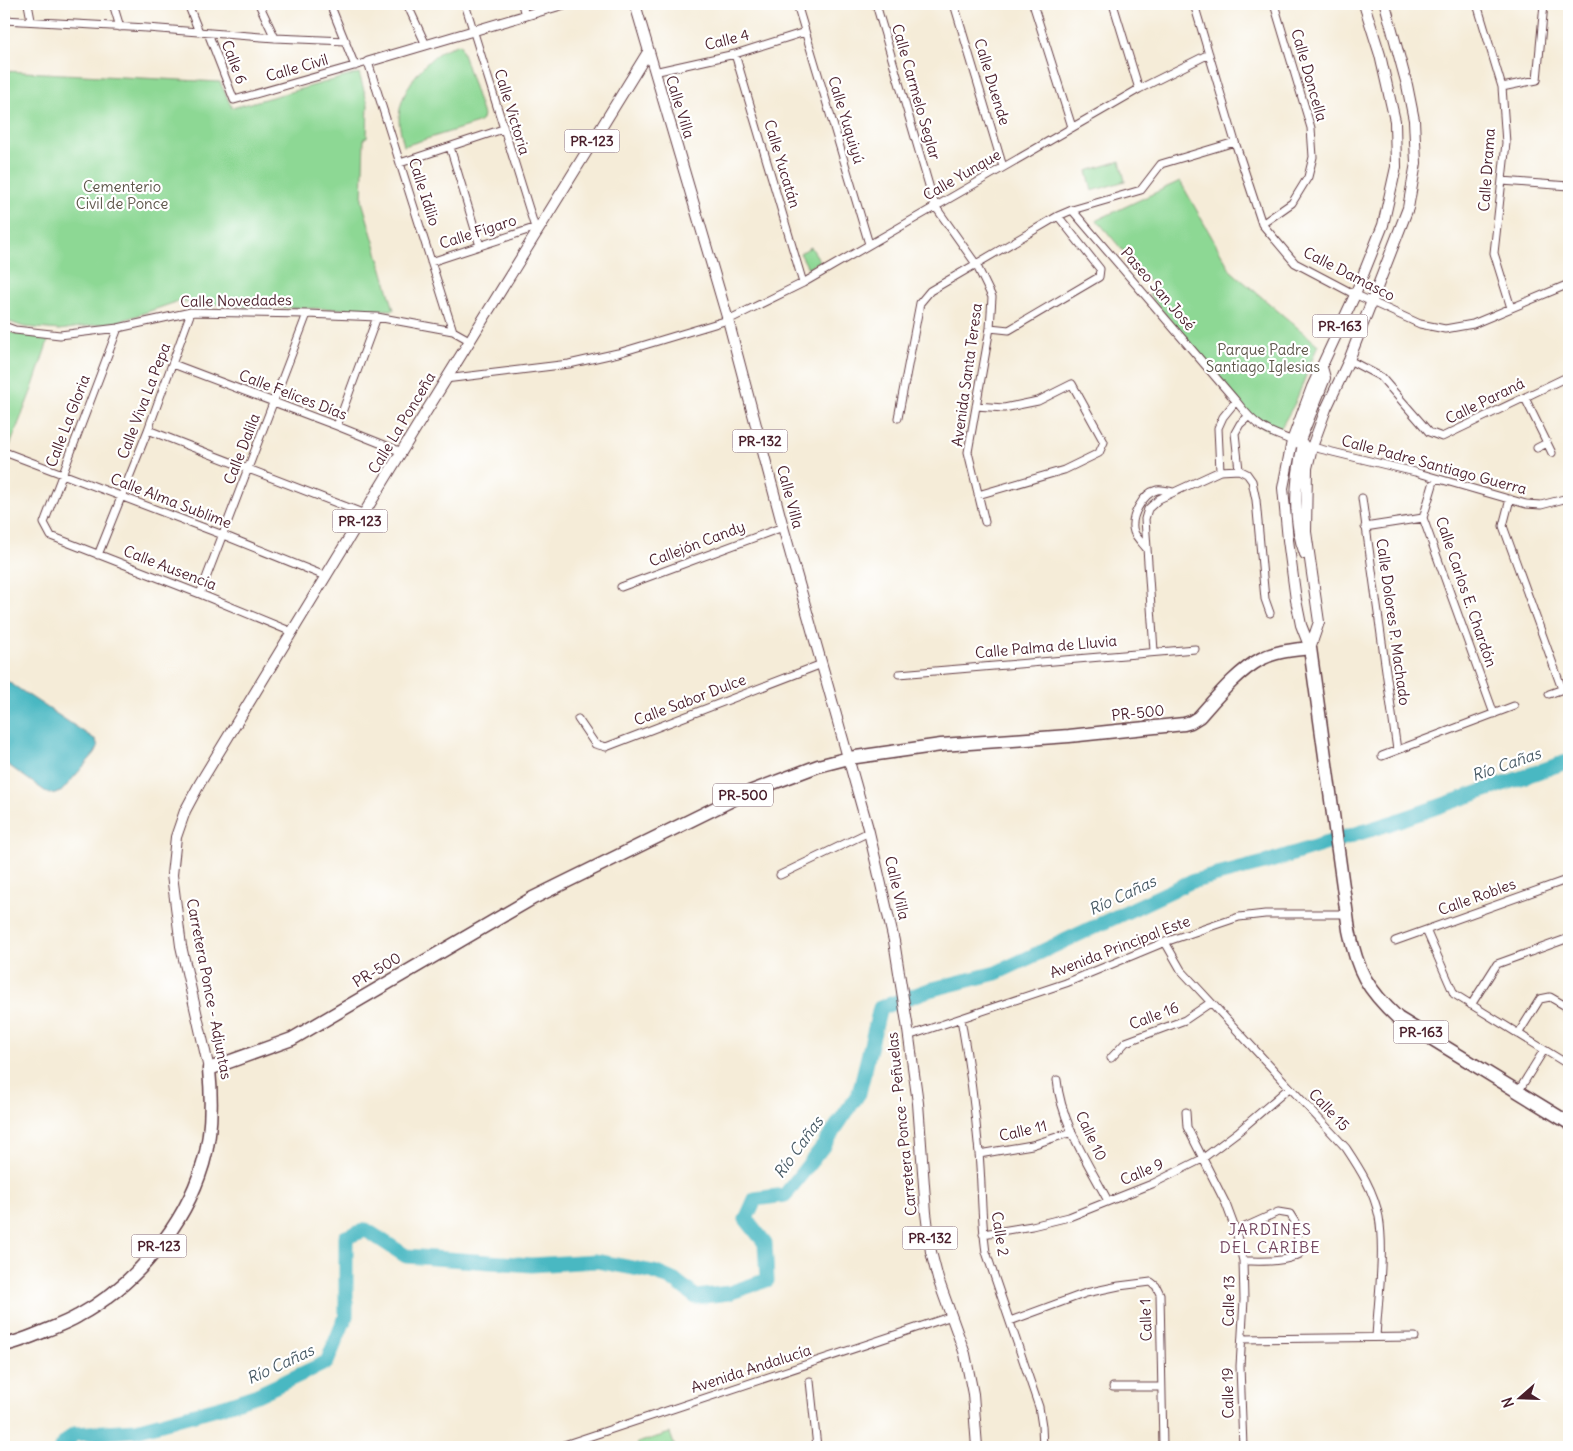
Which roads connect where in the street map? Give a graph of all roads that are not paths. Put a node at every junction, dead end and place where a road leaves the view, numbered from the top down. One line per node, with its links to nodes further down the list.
1 (28, 4): 24 (street)
2 (113, 4): 25 (street)
3 (188, 4): 27 (street, Calle 6)
4 (259, 4): 30 (street)
5 (330, 4): 31 (street)
6 (407, 4): 32 (street)
7 (465, 4): 26 (street, Calle Victoria)
8 (522, 4): 22 (street)
9 (564, 4): 22 (street)
10 (634, 4): 33 (main road, Calle Villa)
11 (797, 4): 28 (street, Calle Yuquiyú)
12 (876, 4): 50 (street, Calle Carmelo Seglar)
13 (954, 4): 47 (street, Calle Duende)
14 (1033, 4): 42 (street)
15 (1113, 4): 40 (street)
16 (1194, 4): 35 (street, Calle Damasco)
17 (1274, 4): 53 (street, Calle Doncella)
18 (1364, 4): 61 (main road, PR-163)
19 (1385, 4): 62 (main road, PR-163)
20 (1477, 4): 39 (street, Calle Drama)
21 (1544, 4): 39 (street)
22 (525, 16): 26 (street)
23 (4, 20): 24 (street)
24 (31, 20): 25 (street)
25 (120, 27): 27 (street)
26 (474, 30): 32 (street); 43 (street, Calle Victoria)
27 (199, 32): 29 (street)
28 (806, 32): 34 (street, Calle 4); 55 (street, Calle Yuquiyú)
29 (208, 33): 30 (street); 41 (street, Calle 6)
30 (275, 38): 31 (street)
31 (346, 41): 37 (street)
32 (426, 45): 36 (street)
33 (648, 52): 38 (main road, Calle Villa / PR-132); 54 (main road, Calle La Ponceña / PR-123)
34 (735, 54): 38 (street, Calle 4); 59 (street, Calle Yucatán)
35 (1209, 54): 40 (street, Calle Yunque); 44 (street, Calle Damasco)
36 (368, 62): 37 (street, Calle Civil); 46 (street, Calle Idilio)
37 (355, 66): 41 (street, Calle Civil)
38 (654, 72): 67 (main road, Calle Villa / PR-132)
39 (1502, 87): 48 (street, Calle Drama)
40 (1139, 88): 42 (street, Calle Yunque)
41 (234, 100)
42 (1072, 127): 47 (street, Calle Yunque)
43 (503, 129): 45 (street); 54 (street, Calle Victoria)
44 (1235, 142): 51 (street); 53 (street, Calle Damasco)
45 (450, 147): 46 (street); 56 (street)
46 (400, 163): 57 (street, Calle Idilio)
47 (1003, 167): 50 (street, Calle Yunque)
48 (1502, 181): 49 (street); 63 (street, Calle Drama)
49 (1569, 186)
50 (935, 206): 55 (street, Calle Yunque); 58 (street, Calle Carmelo Seglar)
51 (1072, 210): 52 (street); 78 (street, Paseo San José)
52 (1058, 216): 58 (street); 70 (street)
53 (1262, 224): 61 (street, Calle Damasco)
54 (535, 230): 56 (street, Calle Fígaro); 72 (main road, Calle La Ponceña / PR-123)
55 (869, 244): 59 (street, Calle Yunque)
56 (480, 246): 57 (street, Calle Fígaro)
57 (431, 262): 71 (street, Calle Idilio)
58 (976, 264): 70 (street, Avenida Santa Teresa); 82 (street)
59 (804, 283): 67 (street, Calle Yunque)
60 (1569, 284): 63 (street, Calle Damasco)
61 (1355, 295): 62 (street, Calle Damasco); 86 (main road, PR-163)
62 (1372, 303): 63 (street, Calle Damasco); 73 (main road, PR-163)
63 (1511, 308)
64 (191, 312): 65 (street, Calle Novedades); 69 (street, Calle Novedades); 74 (street, Calle Viva La Pepa)
65 (308, 314): 66 (street, Calle Novedades); 79 (street, Calle Dalila)
66 (378, 317): 71 (street, Calle Novedades); 83 (street)
67 (728, 320): 76 (street, Calle Yunque); 106 (main road, Calle Villa / PR-132)
68 (4, 326): 69 (street, Calle Novedades)
69 (118, 328): 94 (street, Calle La Gloria)
70 (990, 328): 80 (street, Avenida Santa Teresa)
71 (453, 331): 72 (street, Calle Novedades)
72 (469, 340): 76 (main road, Calle La Ponceña / PR-123)
73 (1349, 360): 77 (street, Calle Paraná); 86 (main road, PR-163)
74 (173, 364): 79 (street, Calle Felices Días); 84 (street, Calle Viva La Pepa)
75 (1569, 376): 77 (street, Calle Paraná)
76 (445, 379): 88 (main road, Calle La Ponceña / PR-123)
77 (1525, 398): 85 (street)
78 (1236, 401): 81 (street, Paseo San José); 93 (street)
79 (274, 403): 83 (street, Calle Felices Días); 91 (street, Calle Dalila)
80 (976, 406): 97 (street, Avenida Santa Teresa); 97 (street)
81 (1248, 417): 86 (street, Paseo San José); 92 (street)
82 (898, 418)
83 (337, 426): 88 (street, Calle Felices Días)
84 (148, 430): 91 (street); 98 (street, Calle Viva La Pepa)
85 (1547, 443): 87 (street); 90 (street)
86 (1302, 444): 95 (street, Calle Padre Santiago Guerra); 116 (main road, PR-163); 116 (main road, PR-163)
87 (1537, 448)
88 (402, 452): 102 (main road, Calle La Ponceña / PR-123)
89 (7, 453): 94 (street, Calle Alma Sublime)
90 (1552, 453)
91 (248, 469): 102 (street); 108 (street, Calle Dalila)
92 (1239, 470): 93 (street); 114 (street)
93 (1220, 471): 96 (street)
94 (62, 475): 98 (street, Calle Alma Sublime); 105 (street, Calle La Gloria)
95 (1434, 478): 100 (street, Calle Padre Santiago Guerra); 103 (street, Calle Carlos E. Chardón)
96 (1173, 492): 109 (street); 109 (street)
97 (978, 495): 104 (street, Avenida Santa Teresa)
98 (121, 496): 108 (street, Calle Alma Sublime); 110 (street, Calle Viva La Pepa)
99 (1362, 498): 107 (street, Calle Dolores P. Machado)
100 (1510, 498): 101 (street, Calle Padre Santiago Guerra); 121 (street)
101 (1569, 501)
102 (365, 514): 111 (main road, Calle La Ponceña / PR-123)
103 (1424, 518): 107 (street); 124 (street, Calle Carlos E. Chardón)
104 (986, 522)
105 (44, 523): 110 (street, Calle Ausencia)
106 (783, 527): 112 (street, Callejón Candy); 119 (main road, Calle Villa / PR-132)
107 (1365, 527): 126 (street, Calle Dolores P. Machado)
108 (223, 535): 111 (street, Calle Alma Sublime); 113 (street, Calle Dalila)
109 (1147, 549): 118 (street)
110 (98, 555): 113 (street, Calle Ausencia)
111 (325, 576): 115 (main road, Calle La Ponceña / PR-123)
112 (621, 587)
113 (200, 594): 115 (street, Calle Ausencia)
114 (1270, 613)
115 (292, 632): 129 (main road, Calle La Ponceña / PR-123)
116 (1310, 648): 128 (highway, PR-500 / PR-500); 133 (highway, PR-163)
117 (1195, 649): 118 (street, Calle Palma de Lluvia)
118 (1154, 652): 120 (street, Calle Palma de Lluvia)
119 (822, 664): 125 (street, Calle Sabor Dulce); 128 (main road, Calle Villa / PR-132)
120 (899, 674)
121 (1566, 688): 122 (street)
122 (1548, 694)
123 (1514, 706): 124 (street)
124 (1494, 714): 126 (street)
125 (578, 719)
126 (1397, 750): 127 (street)
127 (1382, 756)
128 (849, 758): 130 (main road, Calle Villa / PR-132); 148 (highway, PR-500 / PR-500)
129 (185, 811): 148 (main road, Carretera Ponce - Adjuntas / PR-123)
130 (869, 832): 131 (street); 138 (main road, Calle Villa / PR-132)
131 (780, 875)
132 (1569, 879): 134 (street, Calle Robles)
133 (1347, 914): 137 (street, Avenida Principal Este); 151 (highway, PR-163)
134 (1426, 930): 136 (street, Calle Robles); 140 (street)
135 (1569, 938): 140 (street)
136 (1395, 941)
137 (1166, 942): 139 (street, Calle 15); 142 (street, Avenida Principal Este)
138 (899, 971): 144 (main road, Carretera Ponce - Peñuelas / PR-132)
139 (1210, 1003): 146 (street, Calle 16); 150 (street, Calle 15)
140 (1471, 1005): 143 (street)
141 (1569, 1008): 143 (street)
142 (961, 1019): 144 (street, Avenida Principal Este); 155 (street, Calle 2)
143 (1518, 1034): 145 (street)
144 (908, 1036): 161 (main road, Carretera Ponce - Peñuelas / PR-132)
145 (1544, 1050): 147 (street); 151 (street)
146 (1111, 1058)
147 (1568, 1063)
148 (209, 1070): 166 (highway, Carretera Ponce - Adjuntas / PR-123)
149 (1057, 1080): 154 (street, Calle 10)
150 (1289, 1088): 156 (street, Calle 9); 163 (street, Calle 15)
151 (1518, 1092): 153 (highway, PR-163)
152 (1186, 1112): 156 (street, Calle 13)
153 (1569, 1123)
154 (1072, 1132): 155 (street, Calle 11); 157 (street, Calle 10)
155 (979, 1154): 159 (street, Calle 2)
156 (1202, 1159): 157 (street, Calle 9); 158 (street, Calle 13)
157 (1108, 1201): 159 (street, Calle 9)
158 (1236, 1231): 160 (street, Calle 13); 160 (street)
159 (983, 1234): 162 (street, Calle 2)
160 (1243, 1261): 165 (street, Calle 13)
161 (952, 1316): 170 (street, Avenida Andalucía); 172 (main road, Carretera Ponce - Peñuelas / PR-132)
162 (1010, 1321): 168 (street, Calle 1); 173 (street, Calle 2)
163 (1376, 1336): 164 (street, Calle 13); 165 (street, Calle 13)
164 (1415, 1337)
165 (1242, 1339): 175 (street, Calle 19)
166 (4, 1345)
167 (810, 1381): 171 (street)
168 (1161, 1386): 169 (street); 174 (street, Calle 1)
169 (1113, 1387)
170 (558, 1447)
171 (817, 1447)
172 (976, 1447)
173 (1043, 1447)
174 (1163, 1447)
175 (1243, 1447)

